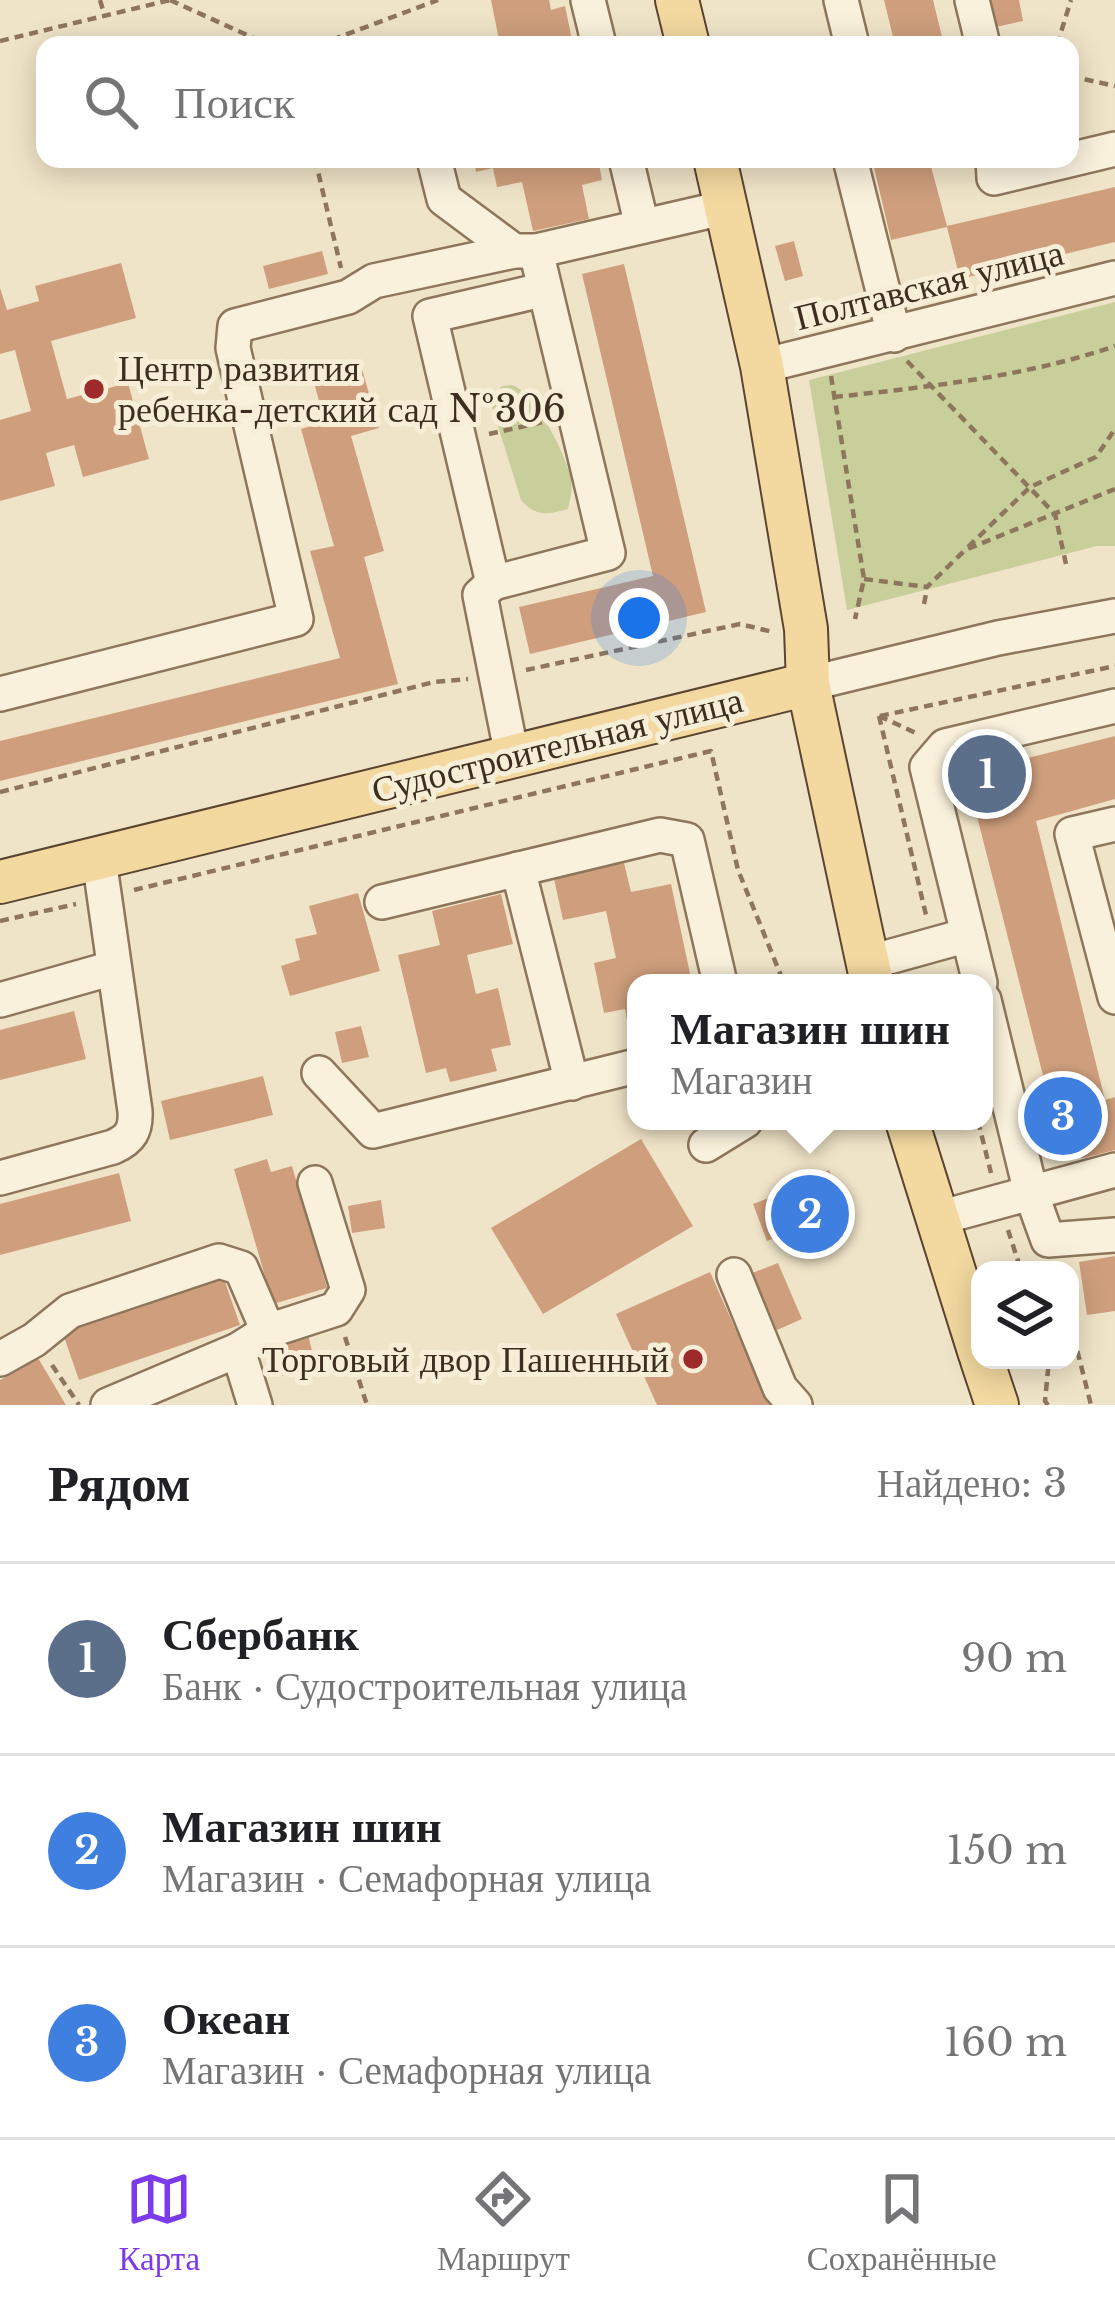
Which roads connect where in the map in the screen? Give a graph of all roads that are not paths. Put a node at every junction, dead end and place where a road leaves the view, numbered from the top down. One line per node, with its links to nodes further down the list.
1 (588, 0): 5 (street)
2 (677, 0): 6 (main road)
3 (842, 0): 7 (street)
4 (972, 0): 8 (street)
5 (597, 36)
6 (686, 36)
7 (850, 36)
8 (981, 36)
9 (1115, 149): 10 (street)
10 (1079, 158)
11 (436, 168): 19 (street)
12 (628, 168): 18 (street)
13 (717, 168): 17 (main road)
14 (852, 168): 22 (street)
15 (993, 168): 16 (street)
16 (1036, 168)
17 (727, 207): 18 (street); 23 (main road)
18 (642, 226): 19 (street)
19 (525, 250): 21 (street); 27 (street)
20 (1115, 278): 22 (street, Полтавская улица)
21 (542, 290): 24 (street); 24 (street)
22 (891, 335): 23 (street, Полтавская улица)
23 (762, 366): 26 (main road)
24 (493, 583): 29 (street)
25 (1115, 616): 26 (street, Судостроительная улица)
26 (808, 684): 29 (main road, Судостроительная улица); 38 (main road)
27 (0, 694)
28 (1115, 706): 35 (street)
29 (512, 756): 32 (main road, Судостроительная улица)
30 (1115, 824): 41 (street)
31 (518, 868): 34 (street); 37 (street); 46 (street)
32 (102, 878): 33 (main road, Судостроительная улица); 36 (street)
33 (0, 882)
34 (382, 902)
35 (968, 935): 39 (street); 40 (street)
36 (113, 968): 42 (street); 51 (street)
37 (718, 974)
38 (866, 974)
39 (870, 974)
40 (978, 974)
41 (1115, 997)
42 (0, 1000)
43 (993, 1037): 53 (street)
44 (627, 1068): 46 (street)
45 (319, 1073): 46 (street)
46 (572, 1083)
47 (730, 1130): 49 (street)
48 (910, 1130): 54 (main road)
49 (706, 1145)
50 (1115, 1170): 53 (street)
51 (0, 1178)
52 (316, 1183): 58 (street)
53 (1031, 1192): 54 (street); 55 (street)
54 (935, 1220): 57 (main road)
55 (1115, 1235)
56 (734, 1275): 64 (street)
57 (971, 1327)
58 (268, 1330): 59 (street); 60 (street)
59 (238, 1350): 62 (street); 63 (street)
60 (0, 1359)
61 (985, 1369): 65 (main road)
62 (108, 1405)
63 (255, 1405)
64 (795, 1405)
65 (997, 1405)

